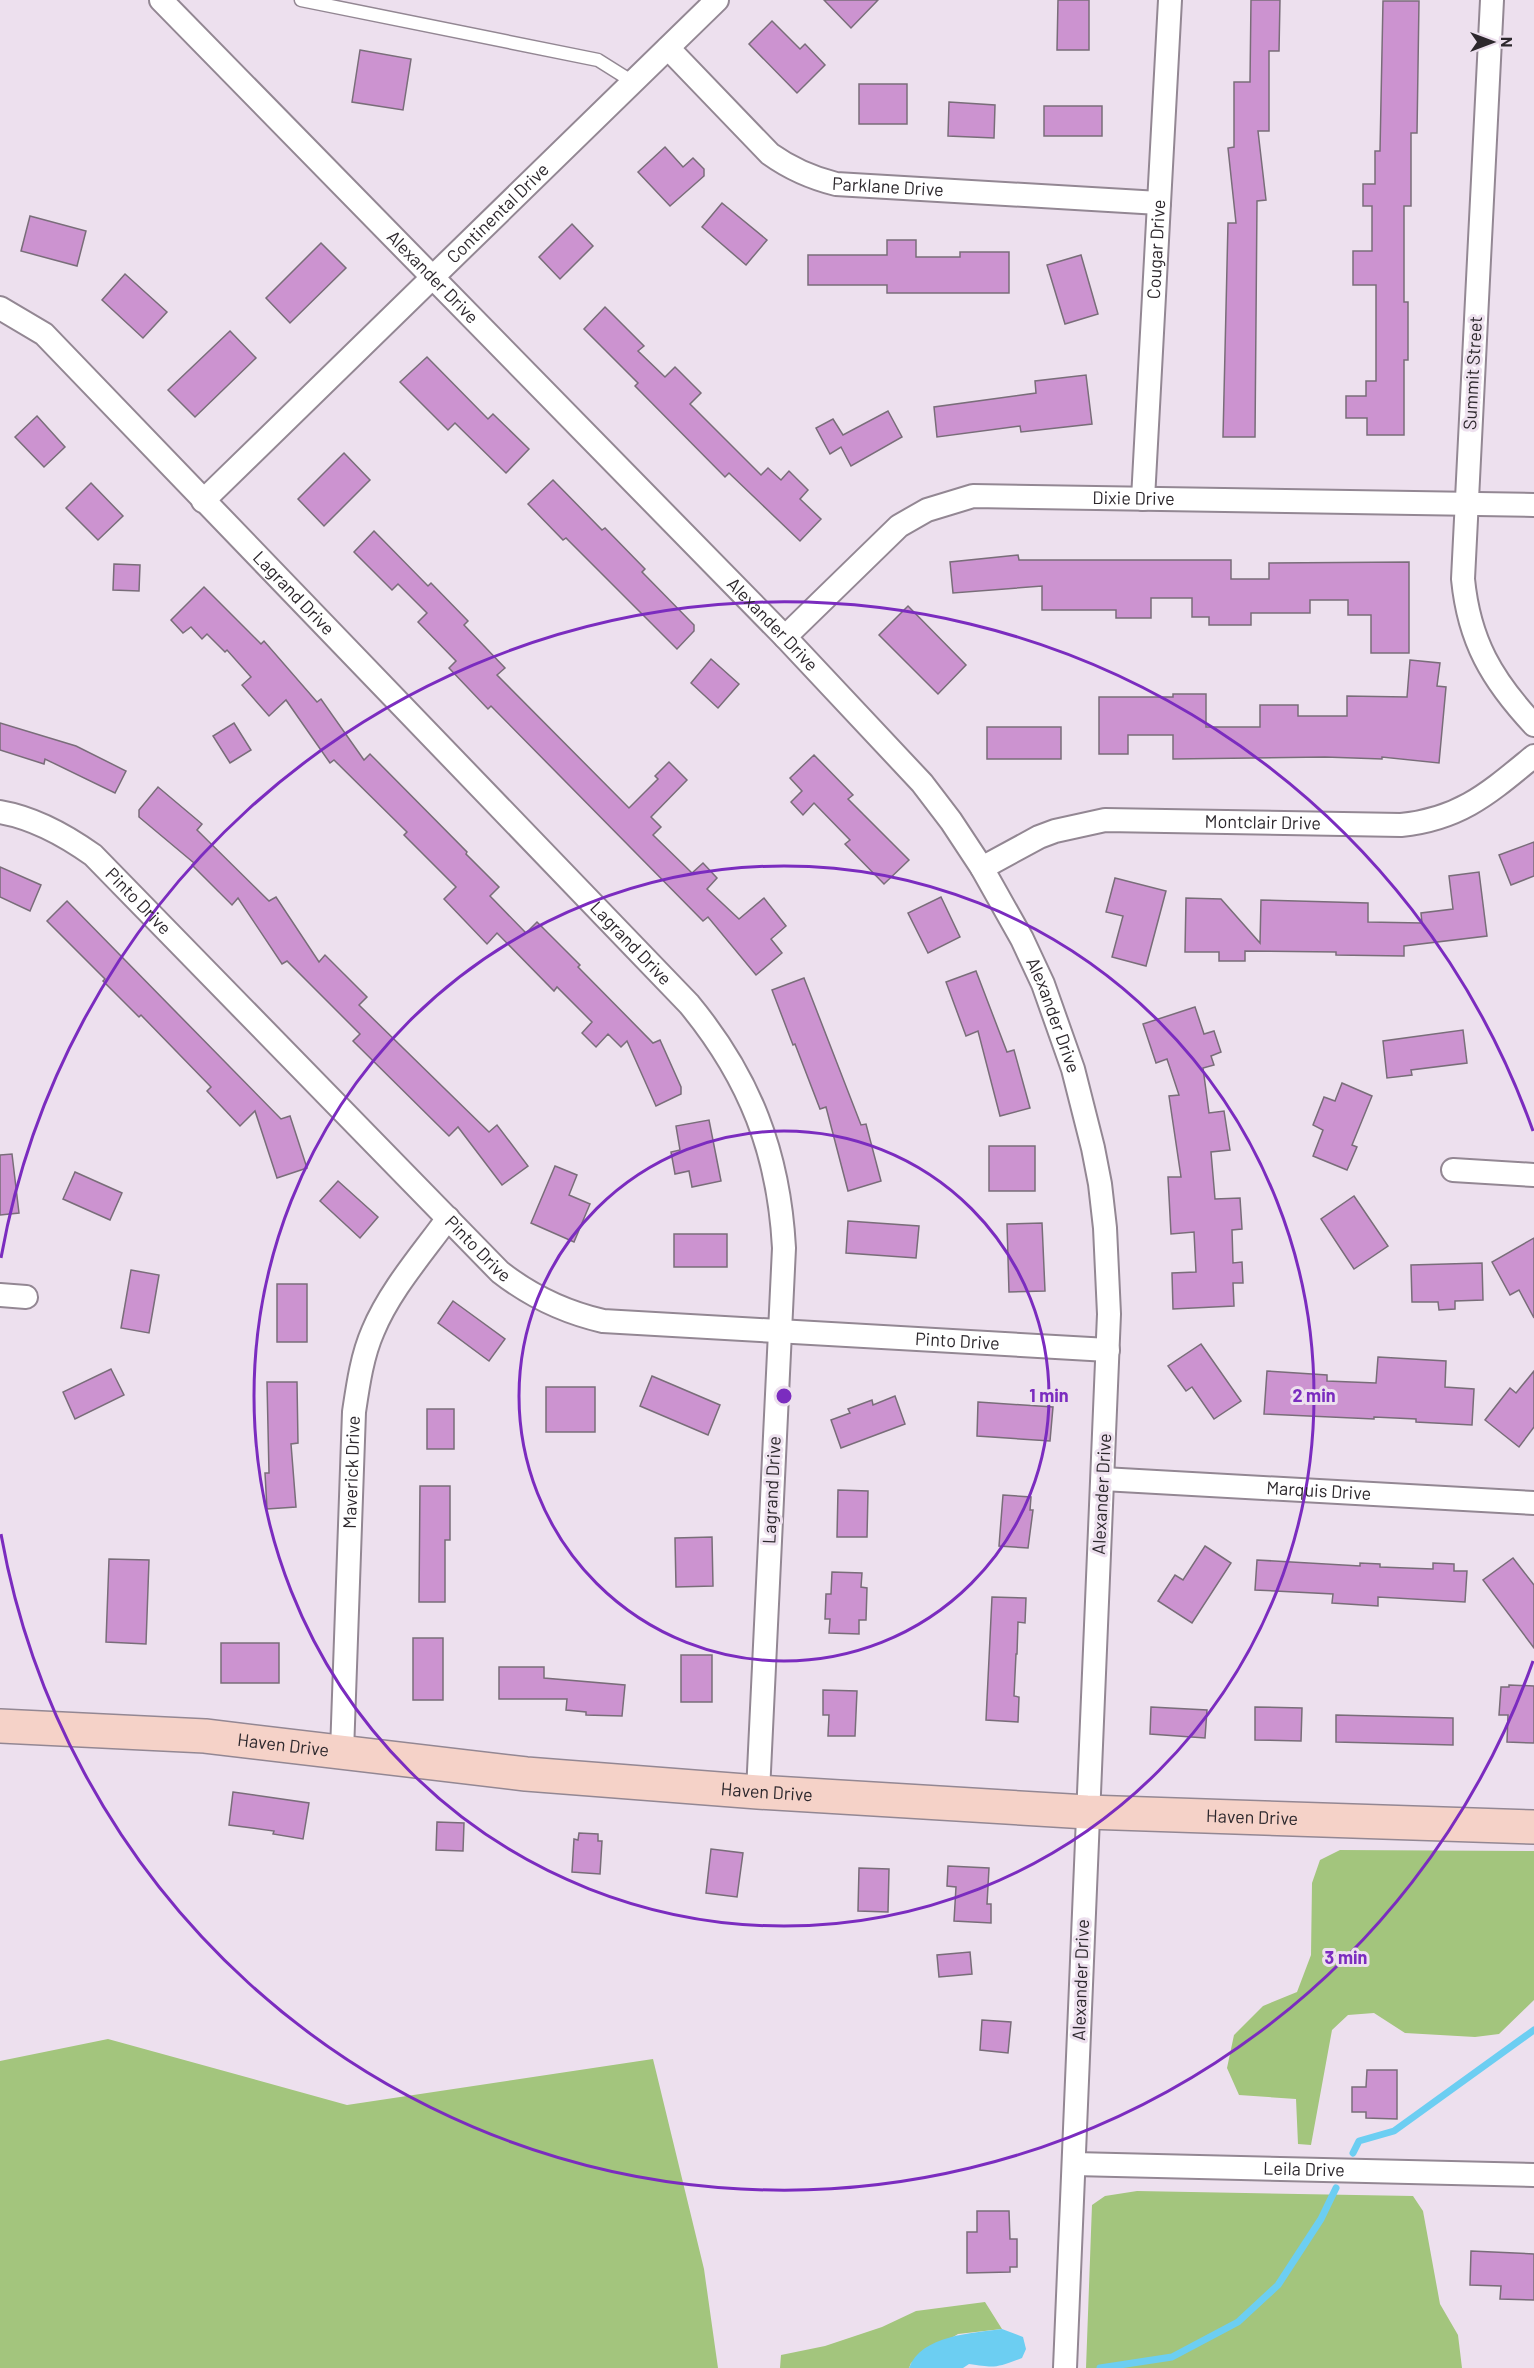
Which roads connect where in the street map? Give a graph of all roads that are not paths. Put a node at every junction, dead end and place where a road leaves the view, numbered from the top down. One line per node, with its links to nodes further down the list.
1 (161, 0): 9 (street, Alexander Drive)
2 (301, 0): 7 (lane)
3 (717, 0): 6 (street, Continental Drive)
4 (1170, 0): 8 (street, Cougar Drive)
5 (1492, 0): 13 (street, Summit Street)
6 (668, 48): 7 (street, Continental Drive); 8 (street, Parklane Drive)
7 (633, 82): 9 (street, Continental Drive)
8 (1159, 203): 11 (street, Cougar Drive)
9 (432, 276): 12 (street, Continental Drive); 15 (street, Alexander Drive)
10 (0, 308): 12 (street, Lagrand Drive)
11 (1143, 499): 13 (street, Dixie Drive); 15 (street, Dixie Drive)
12 (203, 501): 25 (street, Lagrand Drive)
13 (1466, 504): 14 (street, Dixie Drive); 16 (street, Summit Street)
14 (1534, 505)
15 (785, 637): 19 (street, Alexander Drive)
16 (1534, 724)
17 (1534, 756): 19 (street, Montclair Drive)
18 (0, 812): 22 (street, Pinto Drive)
19 (982, 868): 26 (street, Alexander Drive)
20 (1453, 1170): 21 (street)
21 (1534, 1175)
22 (448, 1218): 25 (street, Pinto Drive); 30 (street, Maverick Drive)
23 (0, 1295): 24 (street)
24 (26, 1297)
25 (779, 1331): 26 (street, Pinto Drive); 31 (street, Lagrand Drive)
26 (1108, 1350): 27 (street, Alexander Drive)
27 (1102, 1479): 28 (street, Marquis Drive); 32 (street, Alexander Drive)
28 (1534, 1503)
29 (0, 1726): 30 (street, Haven Drive)
30 (342, 1752): 31 (street, Haven Drive)
31 (759, 1792): 32 (street, Haven Drive)
32 (1088, 1812): 33 (street, Haven Drive); 34 (street, Alexander Drive)
33 (1534, 1827)
34 (1074, 2164): 35 (street, Leila Drive); 36 (street, Alexander Drive)
35 (1534, 2175)
36 (1065, 2368)

